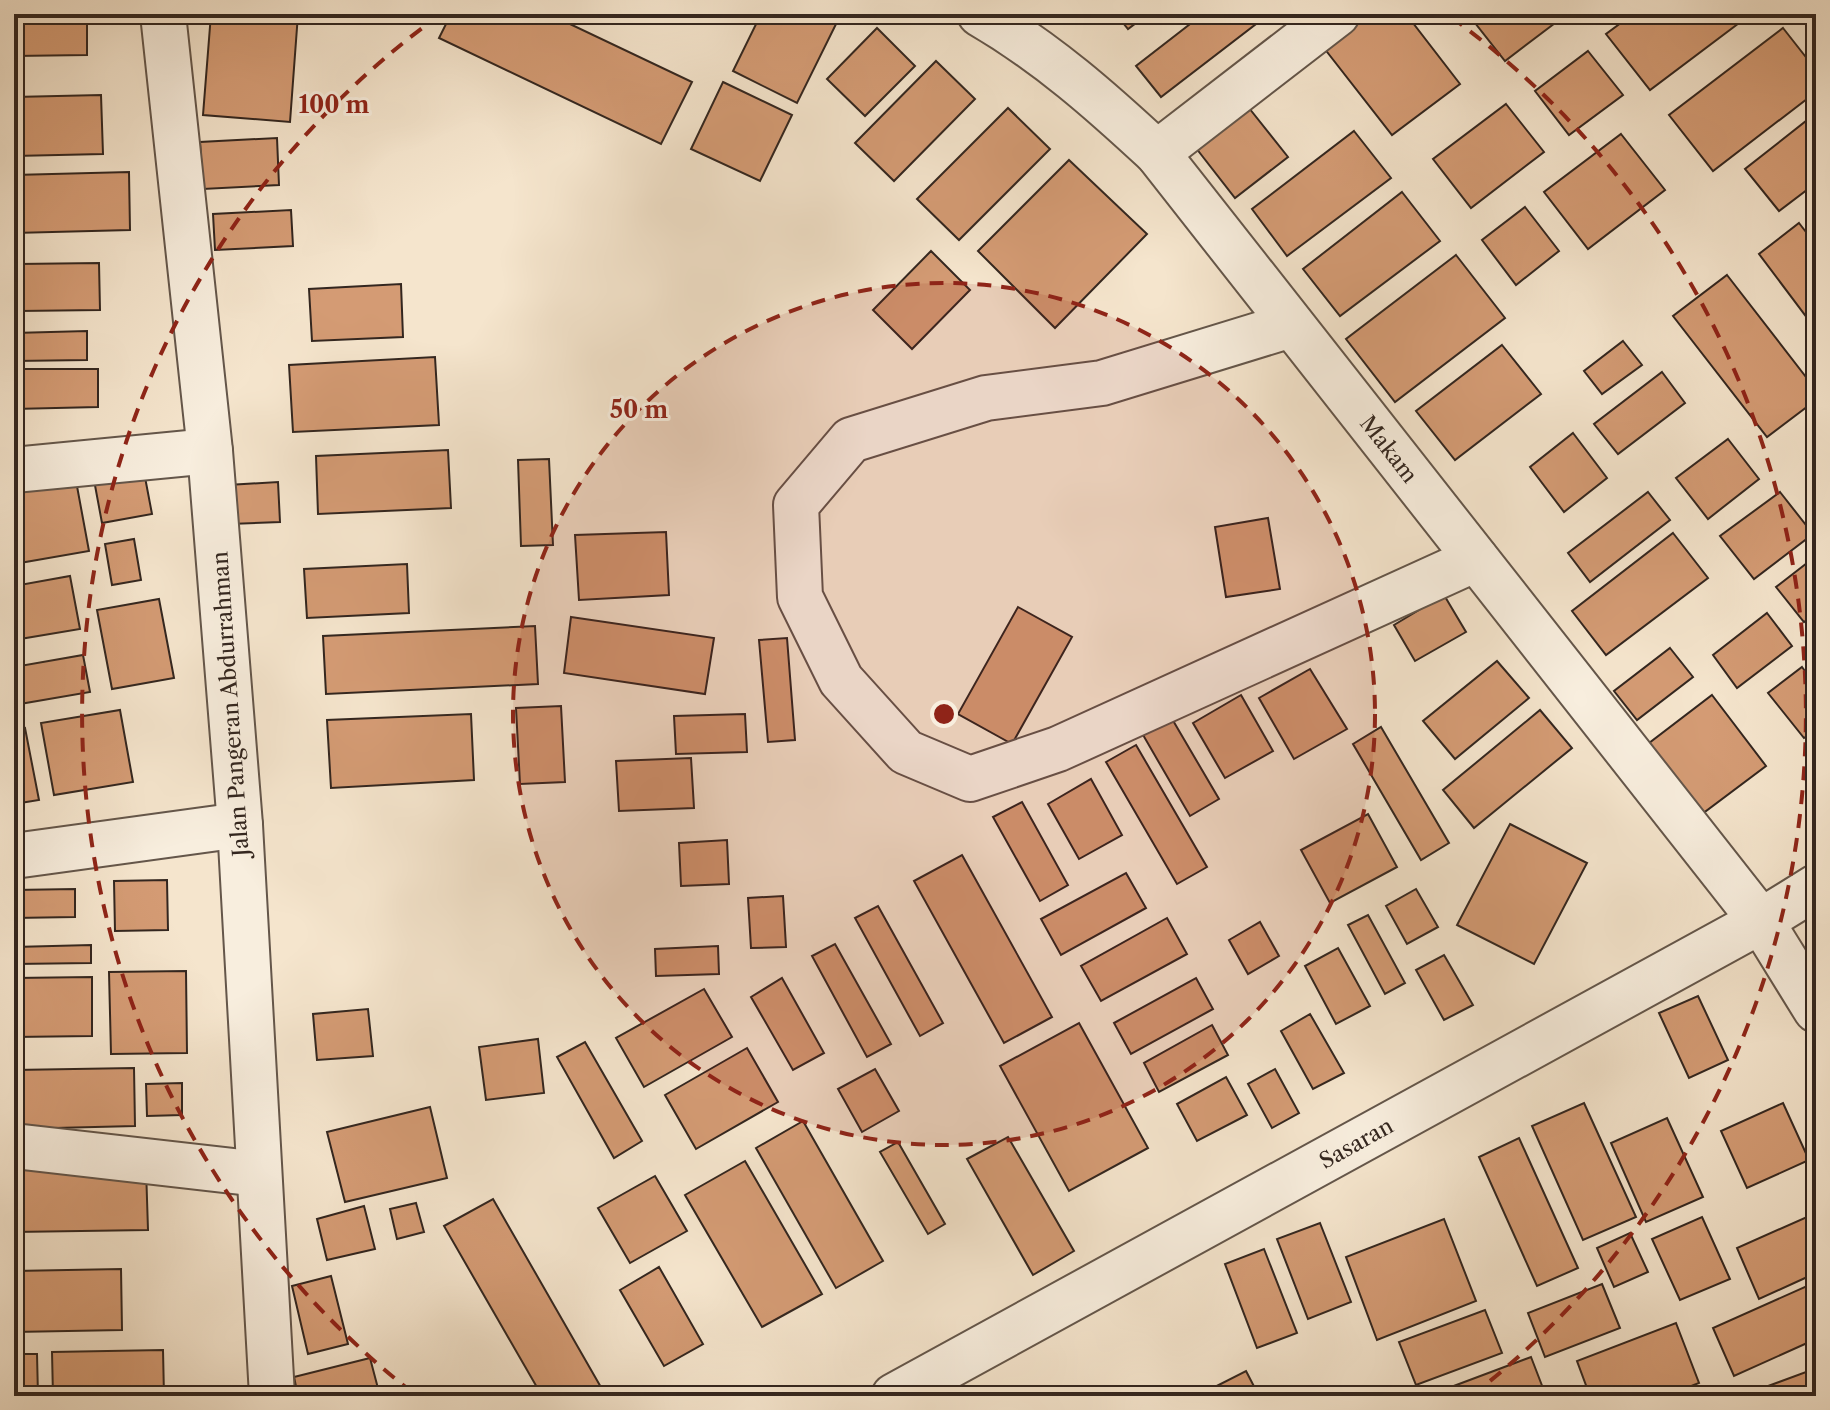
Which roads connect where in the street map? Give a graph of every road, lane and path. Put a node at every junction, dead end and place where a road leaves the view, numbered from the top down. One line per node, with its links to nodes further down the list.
1 (163, 14): 6 (street, Jalan Pangeran Abdurrahman)
2 (980, 14): 4 (street, Makam)
3 (1337, 14): 4 (street)
4 (1157, 153): 5 (street, Makam)
5 (1291, 325): 8 (street, Makam); 8 (street)
6 (210, 451): 7 (street); 9 (street, Jalan Pangeran Abdurrahman)
7 (14, 470)
8 (1476, 559): 12 (street, Makam)
9 (240, 825): 10 (street); 15 (street, Jalan Pangeran Abdurrahman)
10 (14, 856)
11 (1816, 887): 12 (street, Sasaran)
12 (1761, 921): 13 (street, Makam); 17 (street, Sasaran)
13 (1816, 1010)
14 (14, 1146): 15 (street)
15 (259, 1174): 16 (street, Jalan Pangeran Abdurrahman)
16 (272, 1396)
17 (894, 1396)

